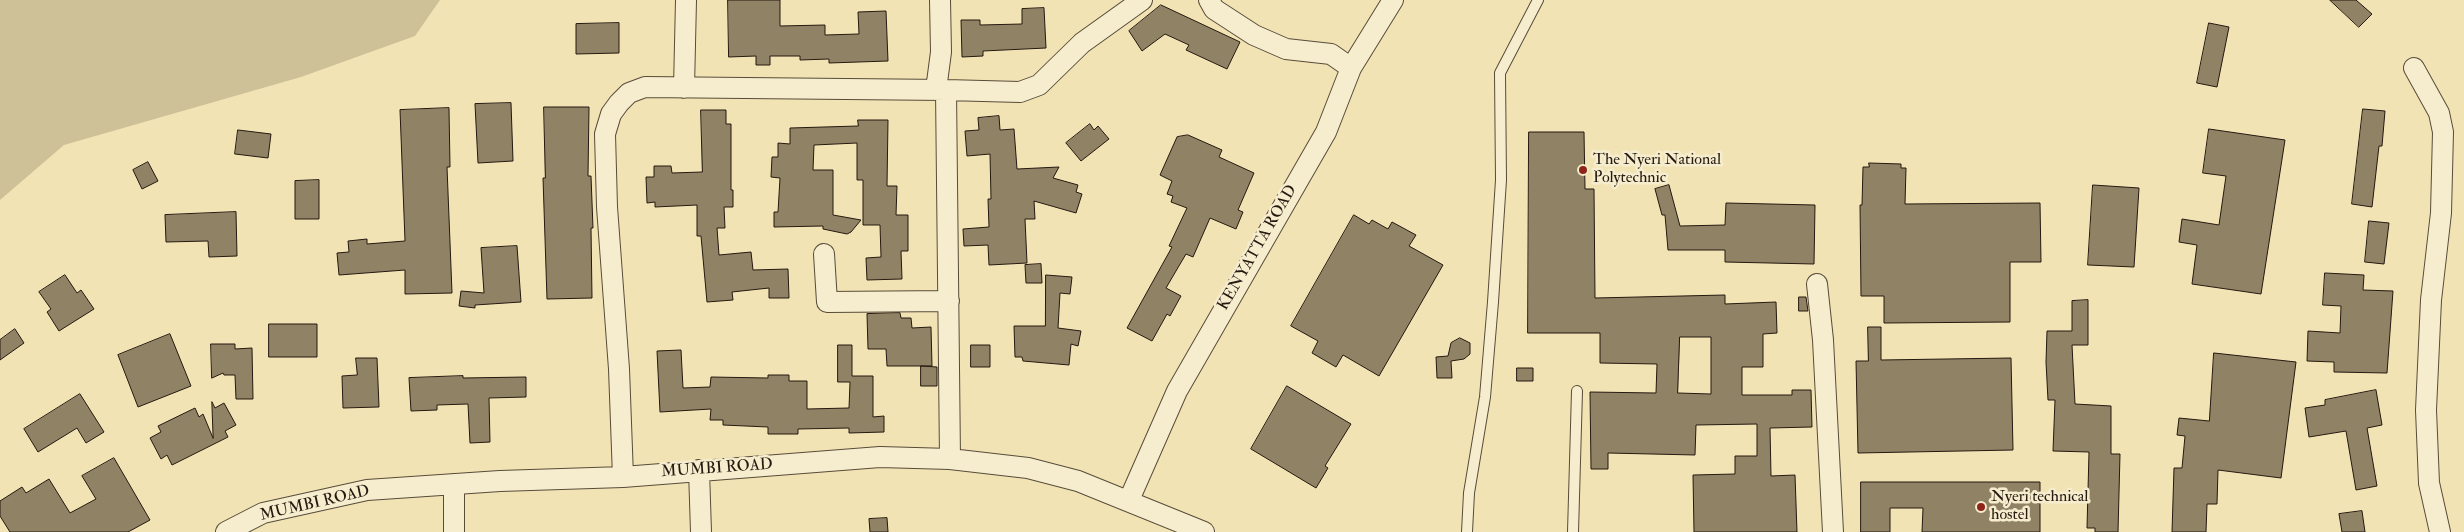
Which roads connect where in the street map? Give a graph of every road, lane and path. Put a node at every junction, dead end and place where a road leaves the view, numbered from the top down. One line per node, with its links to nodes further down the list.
1 (686, 0): 9 (street)
2 (940, 0): 10 (street)
3 (1142, 0): 10 (street)
4 (1210, 0): 7 (street)
5 (1393, 0): 7 (street, KENYATTA ROAD)
6 (1538, 0): 24 (lane)
7 (1351, 68): 19 (street, KENYATTA ROAD)
8 (2414, 68): 27 (street)
9 (684, 88): 10 (street); 17 (street)
10 (941, 90): 13 (street)
11 (824, 254): 13 (street)
12 (1817, 284): 26 (street)
13 (949, 301): 15 (street)
14 (1577, 391): 25 (lane)
15 (950, 459): 16 (street, MUMBI ROAD); 19 (street, MUMBI ROAD)
16 (699, 470): 17 (street, MUMBI ROAD); 22 (street)
17 (623, 476): 18 (street, MUMBI ROAD)
18 (454, 484): 20 (street, MUMBI ROAD); 21 (street)
19 (1129, 500): 23 (street, MUMBI ROAD)
20 (226, 532)
21 (454, 532)
22 (701, 532)
23 (1204, 532)
24 (1466, 532)
25 (1573, 532)
26 (1833, 532)
27 (2440, 532)

